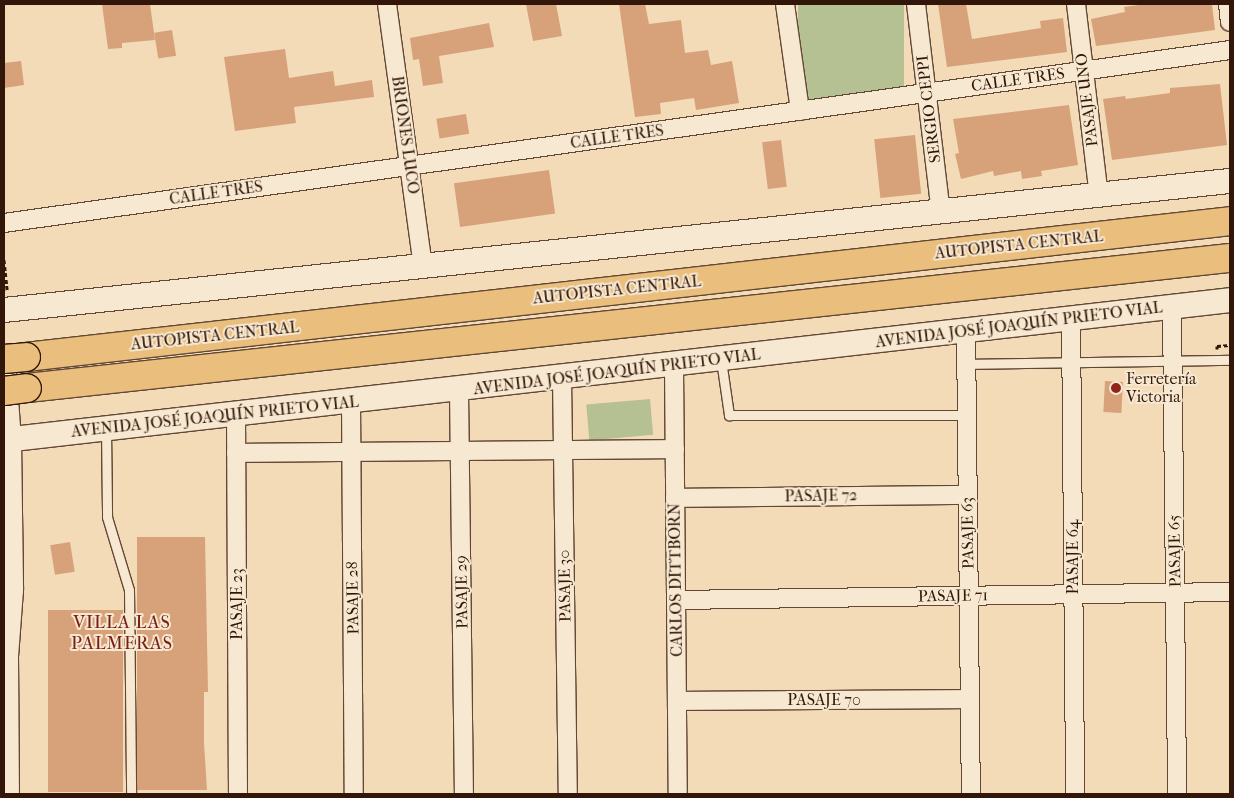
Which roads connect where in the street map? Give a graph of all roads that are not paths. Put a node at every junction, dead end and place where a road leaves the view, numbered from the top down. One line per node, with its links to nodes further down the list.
1 (387, 4): 11 (street, BRIONES LUCO)
2 (785, 4): 10 (street)
3 (916, 4): 9 (street, SERGIO CEPPI)
4 (1076, 4): 8 (street, PASAJE UNO)
5 (1228, 4): 6 (street)
6 (1230, 22)
7 (1230, 50): 8 (street, CALLE TRES)
8 (1084, 71): 9 (street, CALLE TRES); 13 (street, PASAJE UNO)
9 (927, 93): 10 (street, CALLE TRES); 14 (street, SERGIO CEPPI)
10 (800, 111): 11 (street, CALLE TRES)
11 (409, 166): 16 (street, CALLE TRES); 18 (street, BRIONES LUCO)
12 (1230, 181): 13 (main road)
13 (1099, 196): 14 (main road)
14 (941, 214): 18 (main road)
15 (1230, 221): 27 (highway, AUTOPISTA CENTRAL)
16 (4, 223)
17 (1230, 258): 32 (highway, AUTOPISTA CENTRAL)
18 (423, 266): 20 (main road)
19 (1230, 300): 21 (main road, AVENIDA JOSÉ JOAQUÍN PRIETO VIAL)
20 (5, 302)
21 (1172, 307): 22 (main road, AVENIDA JOSÉ JOAQUÍN PRIETO VIAL); 26 (street, PASAJE 65)
22 (1072, 319): 23 (main road, AVENIDA JOSÉ JOAQUÍN PRIETO VIAL); 28 (street, PASAJE 64)
23 (966, 331): 24 (main road, AVENIDA JOSÉ JOAQUÍN PRIETO VIAL); 29 (street, PASAJE 63)
24 (721, 360): 30 (main road, AVENIDA JOSÉ JOAQUÍN PRIETO VIAL); 36 (lane)
25 (1230, 360): 26 (lane)
26 (1173, 361): 28 (lane); 47 (street, PASAJE 65)
27 (11, 363): 38 (main road)
28 (1072, 363): 29 (lane); 48 (street, PASAJE 64)
29 (966, 364): 36 (street, PASAJE 63)
30 (674, 366): 31 (main road, AVENIDA JOSÉ JOAQUÍN PRIETO VIAL); 39 (street, CARLOS DITTBORN)
31 (562, 378): 33 (main road, AVENIDA JOSÉ JOAQUÍN PRIETO VIAL); 40 (street, PASAJE 30)
32 (16, 389)
33 (459, 390): 34 (main road, AVENIDA JOSÉ JOAQUÍN PRIETO VIAL); 41 (street, PASAJE 29)
34 (351, 402): 35 (main road, AVENIDA JOSÉ JOAQUÍN PRIETO VIAL); 42 (street, PASAJE 28)
35 (236, 414): 37 (main road, AVENIDA JOSÉ JOAQUÍN PRIETO VIAL); 43 (street, PASAJE 23)
36 (967, 415): 44 (street, PASAJE 63)
37 (106, 429): 38 (main road, AVENIDA JOSÉ JOAQUÍN PRIETO VIAL); 55 (lane)
38 (6, 440): 51 (main road)
39 (675, 449): 40 (street); 45 (street, CARLOS DITTBORN)
40 (564, 450): 41 (street); 59 (street, PASAJE 30)
41 (460, 451): 42 (street); 58 (street, PASAJE 29)
42 (351, 452): 43 (street); 57 (street, PASAJE 28)
43 (236, 453): 56 (street, PASAJE 23)
44 (968, 495): 45 (street, PASAJE 72); 49 (street, PASAJE 63)
45 (675, 498): 50 (street, CARLOS DITTBORN)
46 (1230, 592): 47 (street, PASAJE 71)
47 (1175, 593): 48 (street, PASAJE 71); 63 (street, PASAJE 65)
48 (1074, 594): 49 (street, PASAJE 71); 62 (street, PASAJE 64)
49 (969, 596): 50 (street, PASAJE 71); 52 (street, PASAJE 63)
50 (676, 600): 53 (street, CARLOS DITTBORN)
51 (5, 649): 54 (main road)
52 (970, 699): 53 (street, PASAJE 70); 61 (street, PASAJE 63)
53 (677, 701): 60 (street, CARLOS DITTBORN)
54 (7, 794)
55 (131, 794)
56 (238, 794)
57 (354, 794)
58 (464, 794)
59 (568, 794)
60 (678, 794)
61 (971, 794)
62 (1075, 794)
63 (1177, 794)

